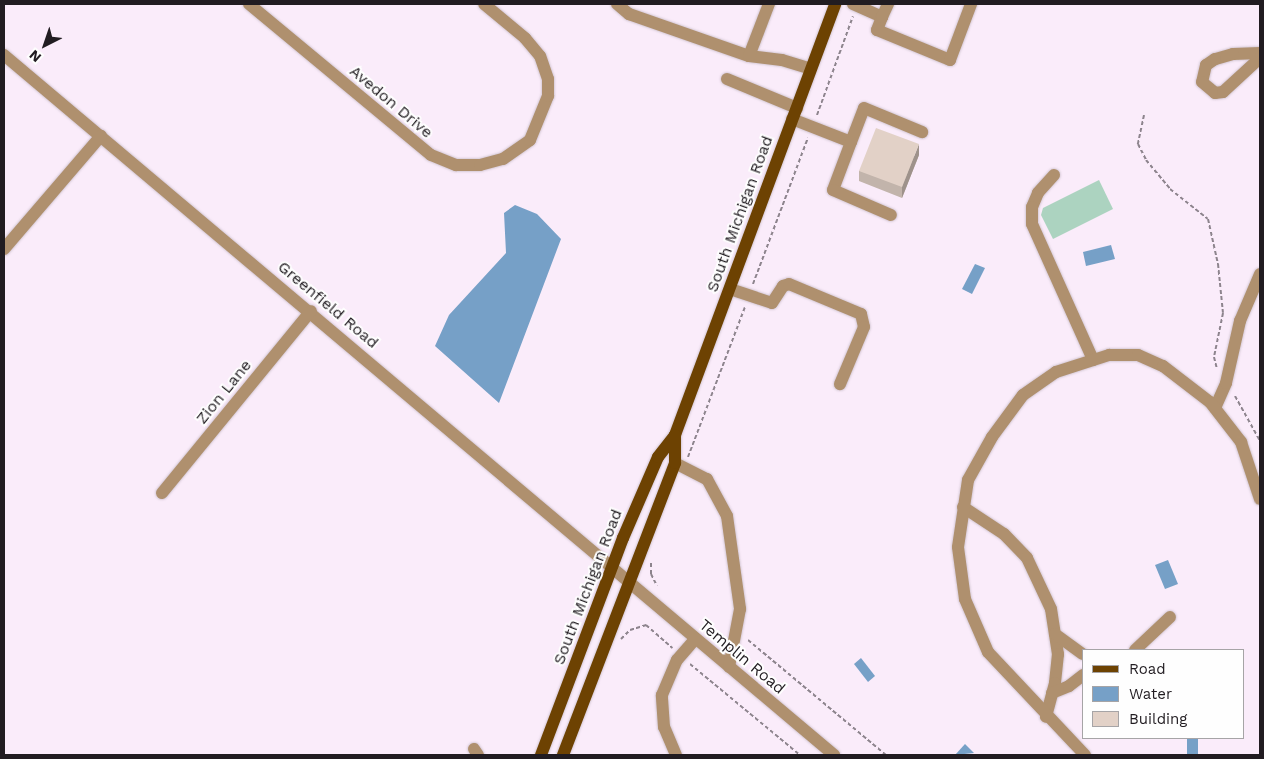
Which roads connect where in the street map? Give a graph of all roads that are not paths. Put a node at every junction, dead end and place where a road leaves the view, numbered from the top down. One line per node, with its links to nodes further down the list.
1 (248, 4): 2 (street, Avedon Drive)
2 (484, 4)
3 (617, 4): 12 (street)
4 (769, 4): 12 (street)
5 (835, 4): 14 (main road, South Michigan Road)
6 (853, 4): 9 (street)
7 (888, 4): 9 (street)
8 (971, 4): 9 (street)
9 (882, 17)
10 (1260, 53): 13 (street)
11 (4, 55): 18 (street, Greenfield Road)
12 (749, 56): 14 (street)
13 (1260, 58)
14 (811, 69): 16 (main road, South Michigan Road)
15 (727, 79): 16 (street)
16 (794, 114): 19 (street); 24 (main road, South Michigan Road)
17 (922, 132): 19 (street)
18 (101, 136): 22 (street); 25 (street, Greenfield Road)
19 (851, 142): 21 (street)
20 (1054, 175): 26 (street)
21 (891, 215)
22 (4, 249)
23 (1260, 274): 28 (street)
24 (730, 289): 27 (street); 29 (main road, South Michigan Road)
25 (311, 311): 31 (street, Zion Lane); 34 (street, Greenfield Road)
26 (1092, 360): 28 (street); 33 (street)
27 (840, 384)
28 (1215, 408): 32 (street)
29 (675, 435): 30 (main road, South Michigan Road); 34 (main road, South Michigan Road)
30 (675, 463): 35 (main road, South Michigan Road); 41 (street)
31 (162, 493)
32 (1260, 498)
33 (963, 508): 37 (street); 44 (street)
34 (611, 567): 35 (street, Greenfield Road); 45 (main road, South Michigan Road)
35 (630, 583): 38 (street, Templin Road); 46 (main road, South Michigan Road)
36 (1170, 617): 39 (street)
37 (1055, 634): 40 (street); 43 (street)
38 (695, 639): 41 (street, Templin Road); 47 (street)
39 (1136, 649)
40 (1082, 653)
41 (729, 667): 48 (street, Templin Road)
42 (1082, 676): 43 (street)
43 (1052, 692): 44 (street)
44 (1046, 717): 49 (street)
45 (541, 755)
46 (563, 755)
47 (676, 755)
48 (834, 755)
49 (1085, 755)

